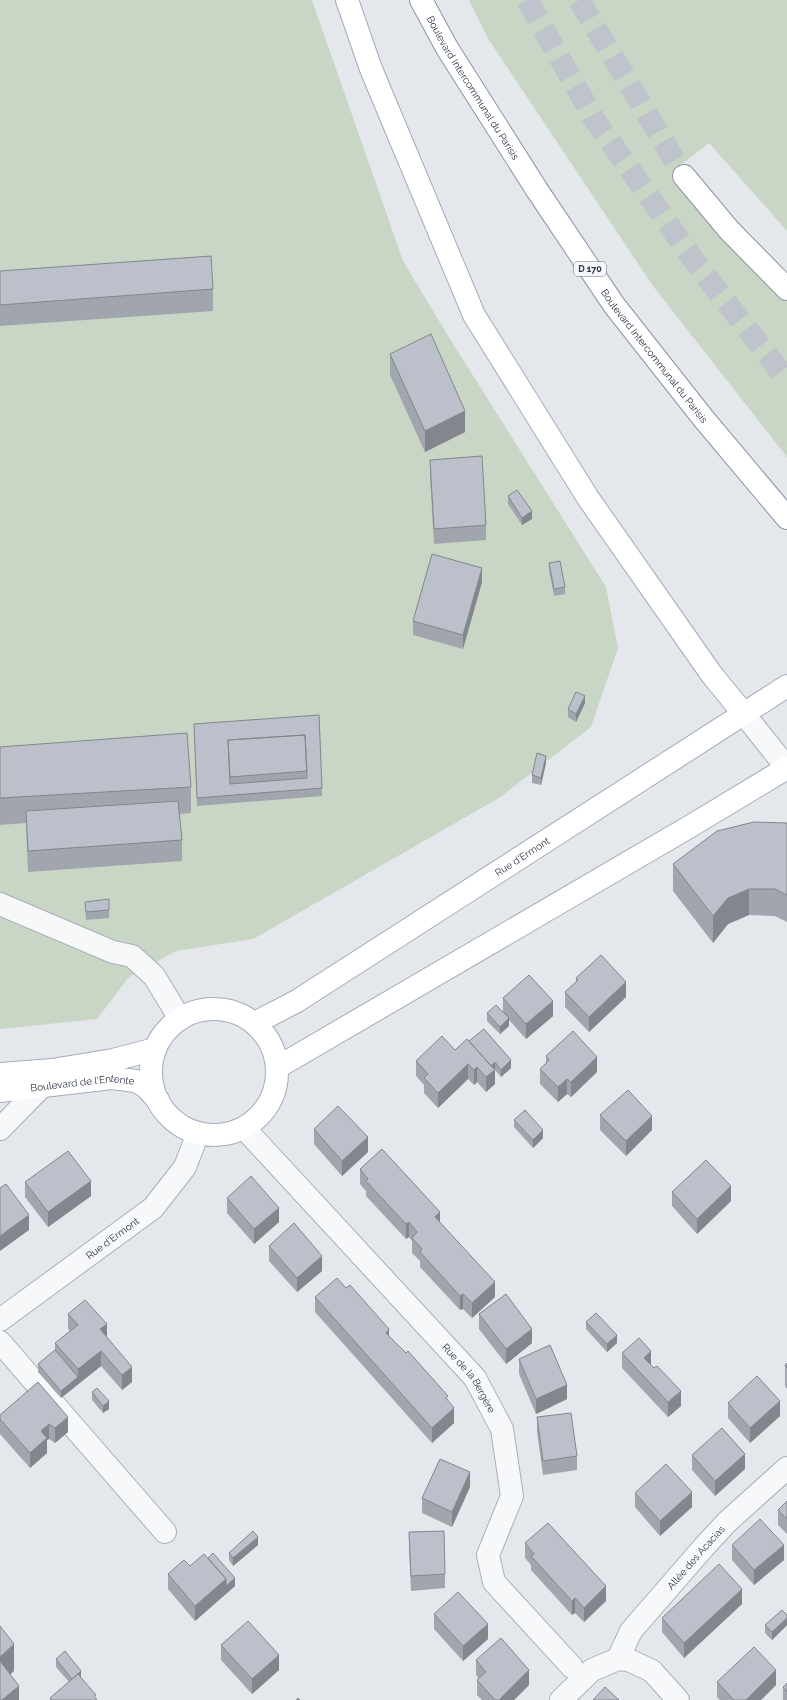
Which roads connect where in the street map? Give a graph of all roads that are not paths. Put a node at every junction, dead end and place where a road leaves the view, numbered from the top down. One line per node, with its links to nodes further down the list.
1 (347, 0): 7 (main road)
2 (421, 0): 5 (main road, Boulevard Intercommunal du Parisis / D 170)
3 (684, 176): 4 (main road)
4 (787, 289)
5 (787, 518)
6 (787, 686): 7 (main road, Rue d'Ermont)
7 (744, 714): 8 (street); 11 (main road, Rue d'Ermont)
8 (787, 768): 13 (main road)
9 (0, 904): 10 (street)
10 (180, 1019): 11 (main road); 12 (main road)
11 (255, 1023): 13 (main road)
12 (155, 1049): 14 (main road, Boulevard de l'Entente); 17 (main road)
13 (278, 1067): 18 (main road)
14 (0, 1074)
15 (42, 1086): 16 (main road, Boulevard de l'Entente); 17 (main road, Boulevard de l'Entente); 19 (street)
16 (0, 1091)
17 (158, 1100): 20 (main road)
18 (244, 1128): 20 (main road); 26 (street, Rue de la Bergère)
19 (0, 1129)
20 (198, 1133): 21 (street, Rue d'Ermont)
21 (0, 1320)
22 (0, 1342): 24 (street)
23 (787, 1468): 25 (street, Allée des Acacias)
24 (165, 1532)
25 (618, 1658): 27 (street); 28 (street)
26 (572, 1667)
27 (562, 1700)
28 (678, 1700)

